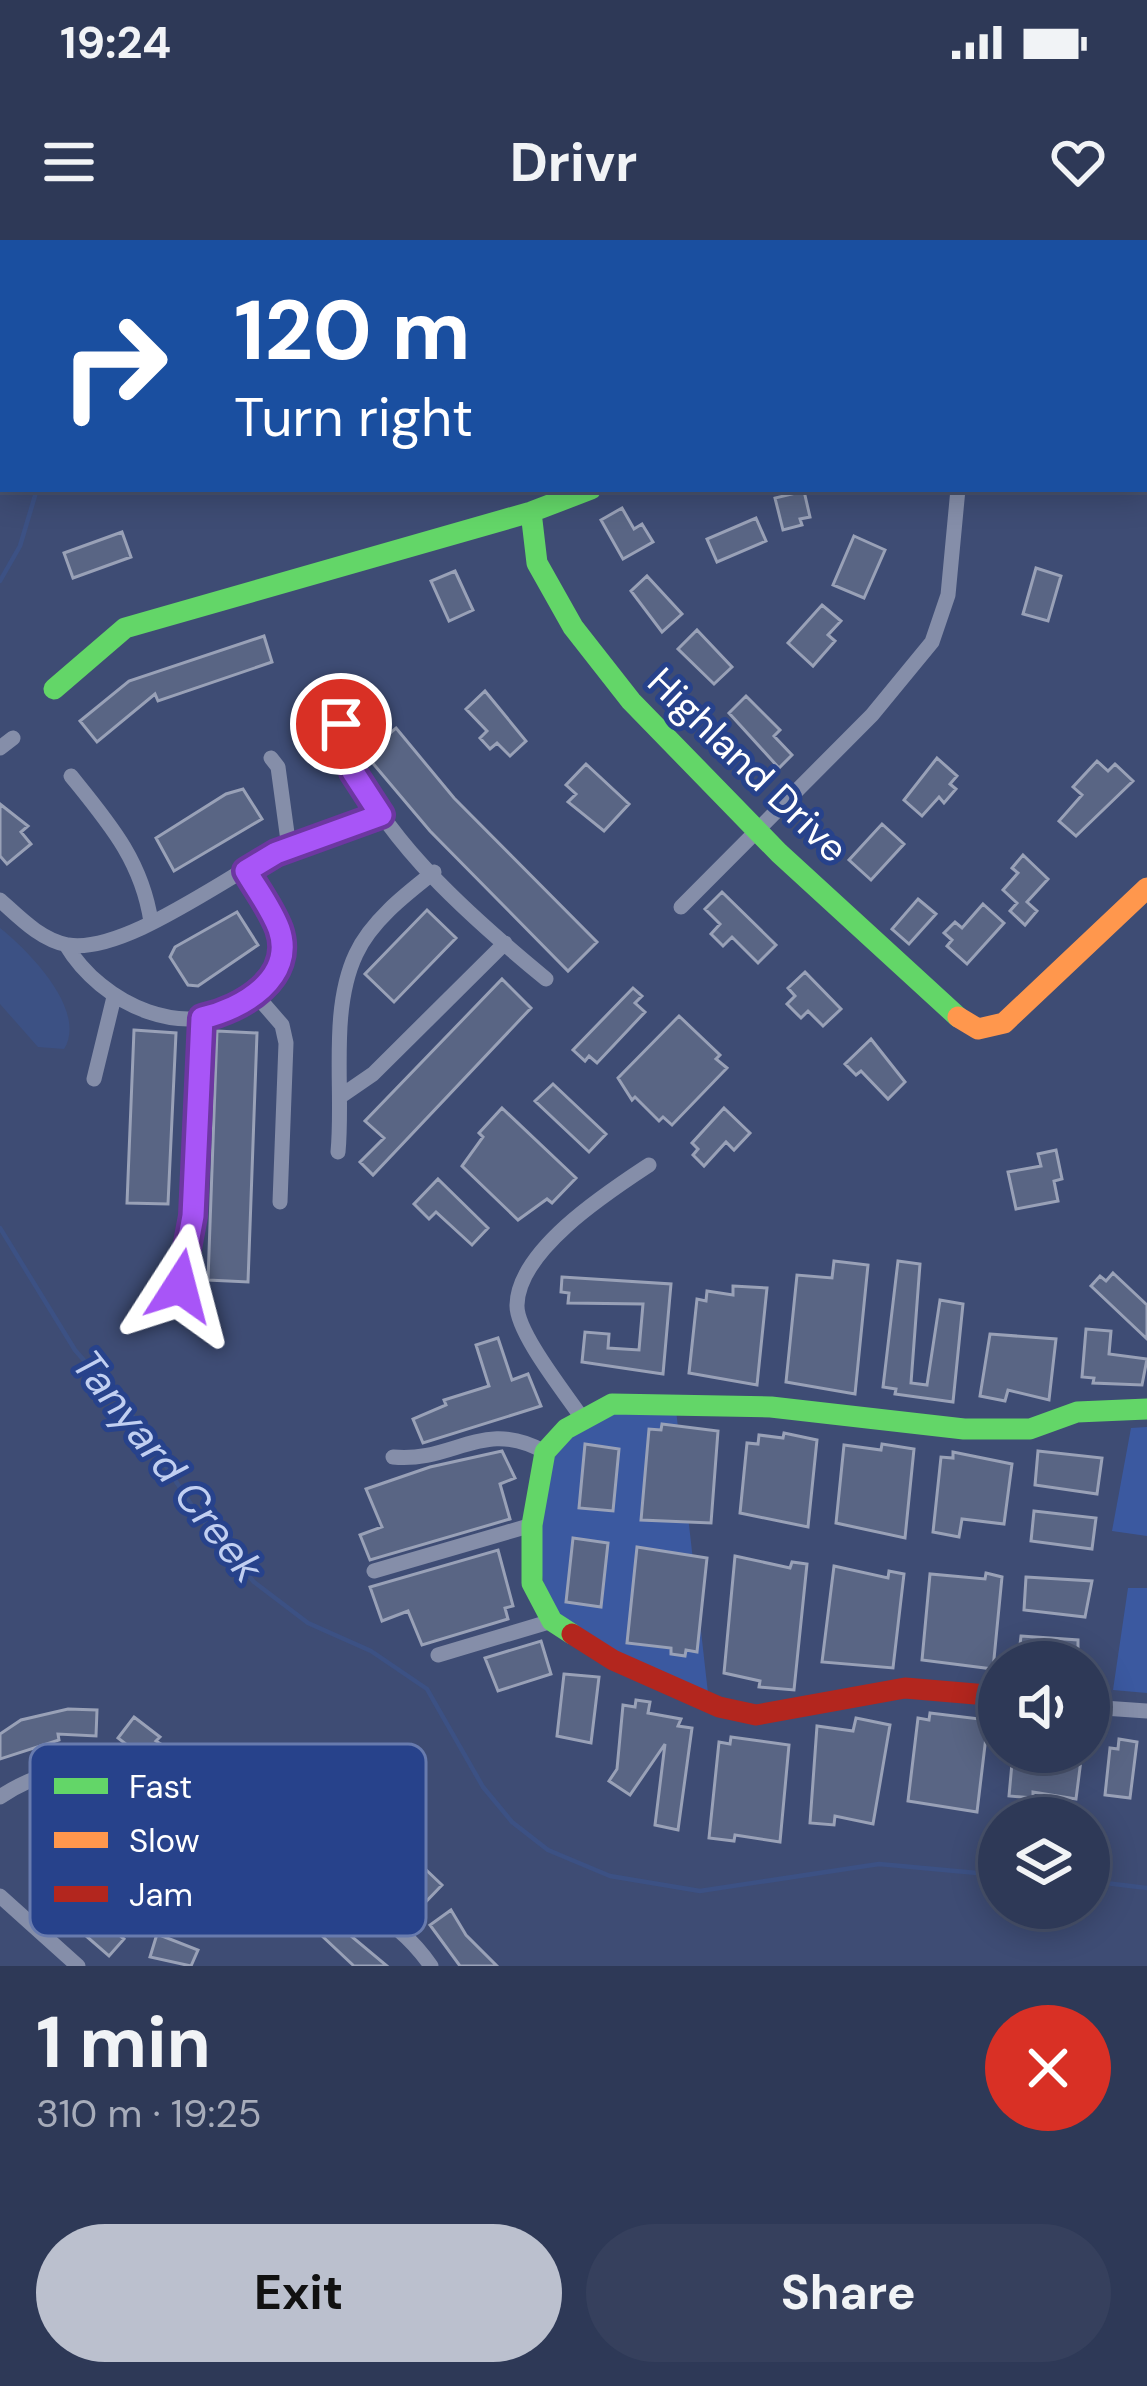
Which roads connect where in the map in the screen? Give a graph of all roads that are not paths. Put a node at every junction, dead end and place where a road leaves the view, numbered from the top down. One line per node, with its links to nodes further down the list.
1 (583, 492): 3 (street)
2 (958, 492): 9 (street)
3 (531, 512): 4 (street); 9 (street, Highland Drive)
4 (54, 689)
5 (341, 724): 8 (street)
6 (271, 758): 10 (street)
7 (71, 776): 16 (street)
8 (381, 815): 10 (street); 12 (street)
9 (759, 828): 13 (street, Highland Drive); 15 (street)
10 (289, 848): 11 (street)
11 (246, 871): 16 (street); 20 (street)
12 (434, 872): 17 (street); 24 (street)
13 (1147, 888)
14 (0, 900): 18 (street)
15 (681, 907)
16 (151, 922): 18 (street)
17 (505, 943): 19 (street); 24 (street)
18 (66, 945): 21 (street)
19 (546, 979)
20 (255, 994): 22 (street); 27 (street)
21 (114, 997): 22 (street); 23 (street)
22 (202, 1018): 28 (street)
23 (94, 1079)
24 (341, 1096): 25 (street)
25 (338, 1152)
26 (649, 1165): 30 (street)
27 (280, 1202)
28 (180, 1286)
29 (1147, 1409): 30 (street)
30 (582, 1418): 31 (street)
31 (545, 1452): 32 (street); 33 (street)
32 (393, 1457)
33 (532, 1525): 34 (street); 35 (street)
34 (374, 1571)
35 (552, 1621): 36 (street); 37 (street)
36 (438, 1655)
37 (978, 1694)
38 (1110, 1709): 39 (street)
39 (1147, 1712)
40 (30, 1784): 41 (street)
41 (0, 1797)
42 (0, 1896): 43 (street)
43 (30, 1923)
44 (45, 1936): 46 (street)
45 (411, 1936): 47 (street)
46 (78, 1966)
47 (431, 1966)

